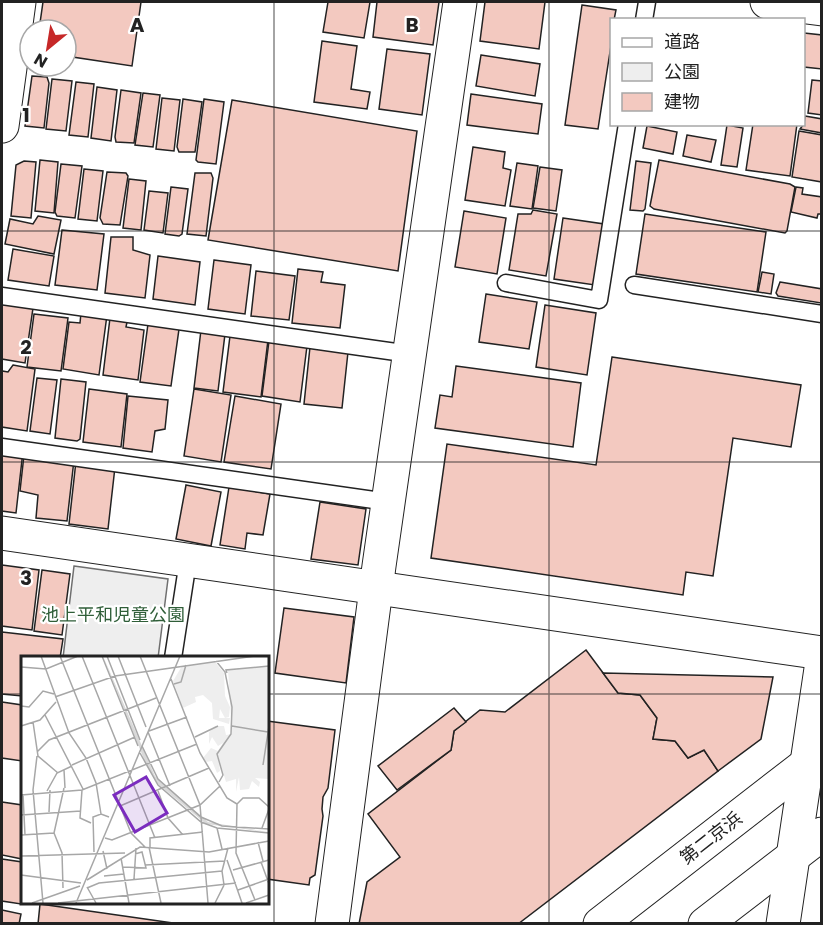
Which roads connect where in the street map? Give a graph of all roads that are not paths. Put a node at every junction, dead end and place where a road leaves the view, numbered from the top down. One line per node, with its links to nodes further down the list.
1 (19, 2): 7 (main road)
2 (460, 2): 13 (main road)
3 (647, 2): 6 (lane)
4 (767, 2): 5 (main road)
5 (822, 9)
6 (644, 18)
7 (2, 126)
8 (627, 126): 9 (lane)
9 (506, 283)
10 (634, 285): 12 (lane)
11 (2, 296): 13 (lane)
12 (822, 314)
13 (410, 354): 15 (main road)
14 (2, 447): 15 (lane)
15 (388, 502): 18 (main road)
16 (2, 533): 17 (main road)
17 (188, 561): 18 (main road); 20 (lane)
18 (376, 589): 19 (main road); 25 (main road)
19 (822, 653)
20 (173, 656)
21 (822, 662): 22 (main road)
22 (814, 758): 24 (main road); 26 (main road, 第二京浜)
23 (822, 834): 24 (main road)
24 (792, 856): 27 (main road); 28 (main road)
25 (332, 924)
26 (600, 924)
27 (705, 924)
28 (783, 924)

